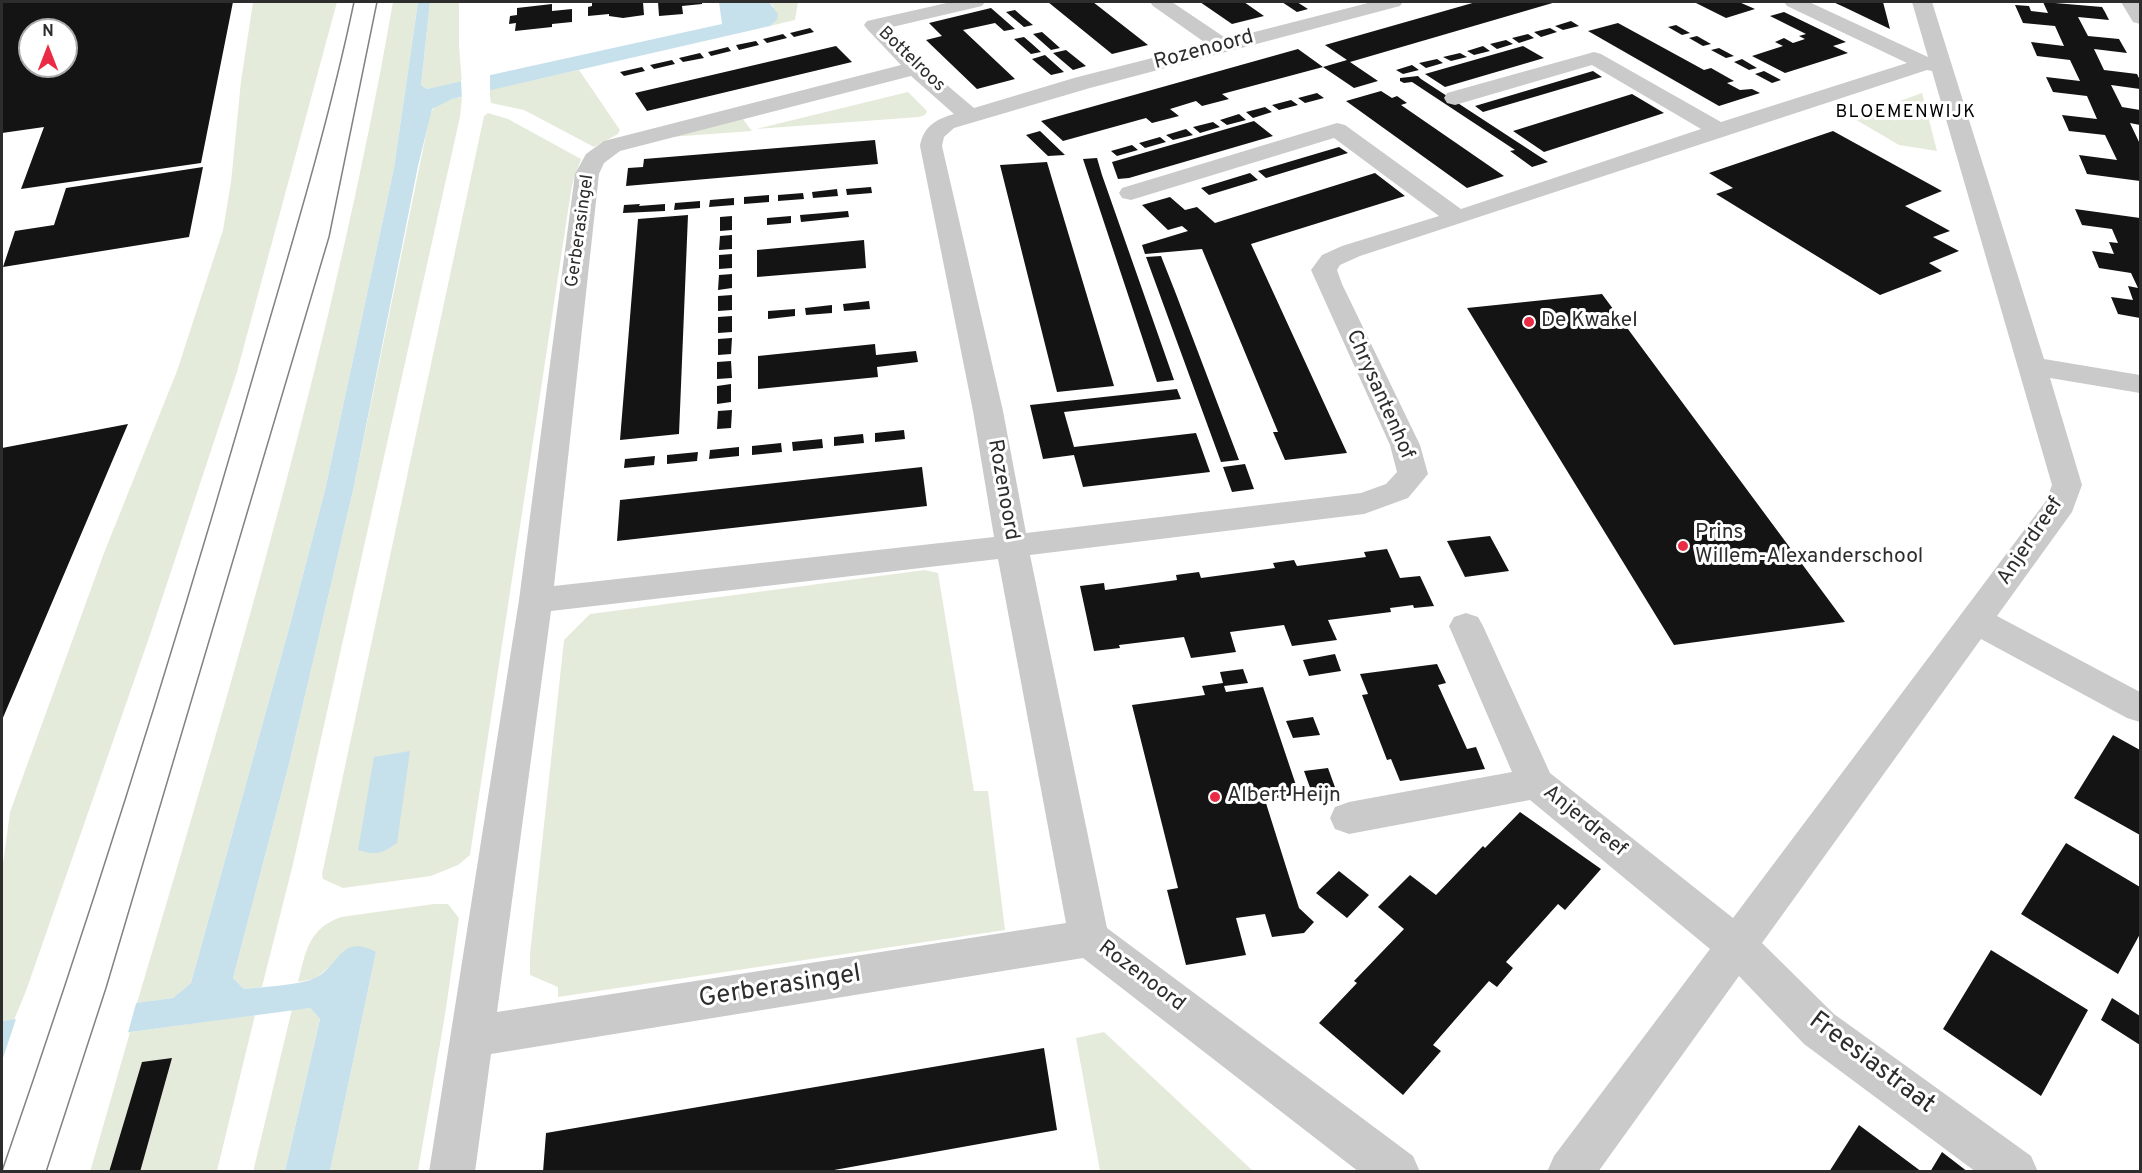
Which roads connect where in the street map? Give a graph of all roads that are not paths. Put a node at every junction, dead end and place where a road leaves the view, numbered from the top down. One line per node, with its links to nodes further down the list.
1 (975, 2): 10 (street, Bottelroos)
2 (1160, 2): 8 (street)
3 (1393, 2): 8 (street, Rozenoord)
4 (1794, 2): 9 (street)
5 (1922, 2): 9 (street, Anjerdreef)
6 (2131, 2): 7 (street)
7 (2140, 18)
8 (1223, 46): 12 (street, Rozenoord)
9 (1934, 65): 13 (street, Chrysantenhof); 16 (street, Anjerdreef)
10 (915, 68): 12 (street, Bottelroos); 19 (street, Gerberasingel)
11 (1455, 98): 13 (street)
12 (970, 116): 18 (street, Rozenoord)
13 (1719, 130): 15 (street, Chrysantenhof)
14 (1131, 193): 15 (street)
15 (1458, 218): 18 (street, Chrysantenhof)
16 (2032, 366): 17 (street); 20 (street, Anjerdreef)
17 (2140, 384)
18 (1012, 546): 19 (street); 25 (street, Rozenoord)
19 (536, 600): 27 (street, Gerberasingel)
20 (1977, 621): 22 (street); 26 (street, Anjerdreef)
21 (1466, 626): 23 (street, Anjerdreef)
22 (2140, 708)
23 (1536, 783): 24 (street); 26 (street, Anjerdreef)
24 (1349, 818)
25 (1089, 938): 27 (street, Gerberasingel); 29 (street, Rozenoord)
26 (1737, 946): 30 (street, Anjerdreef); 31 (street, Freesiastraat)
27 (471, 1037): 28 (street, Gerberasingel)
28 (452, 1172)
29 (1397, 1172)
30 (1570, 1172)
31 (2015, 1172)

